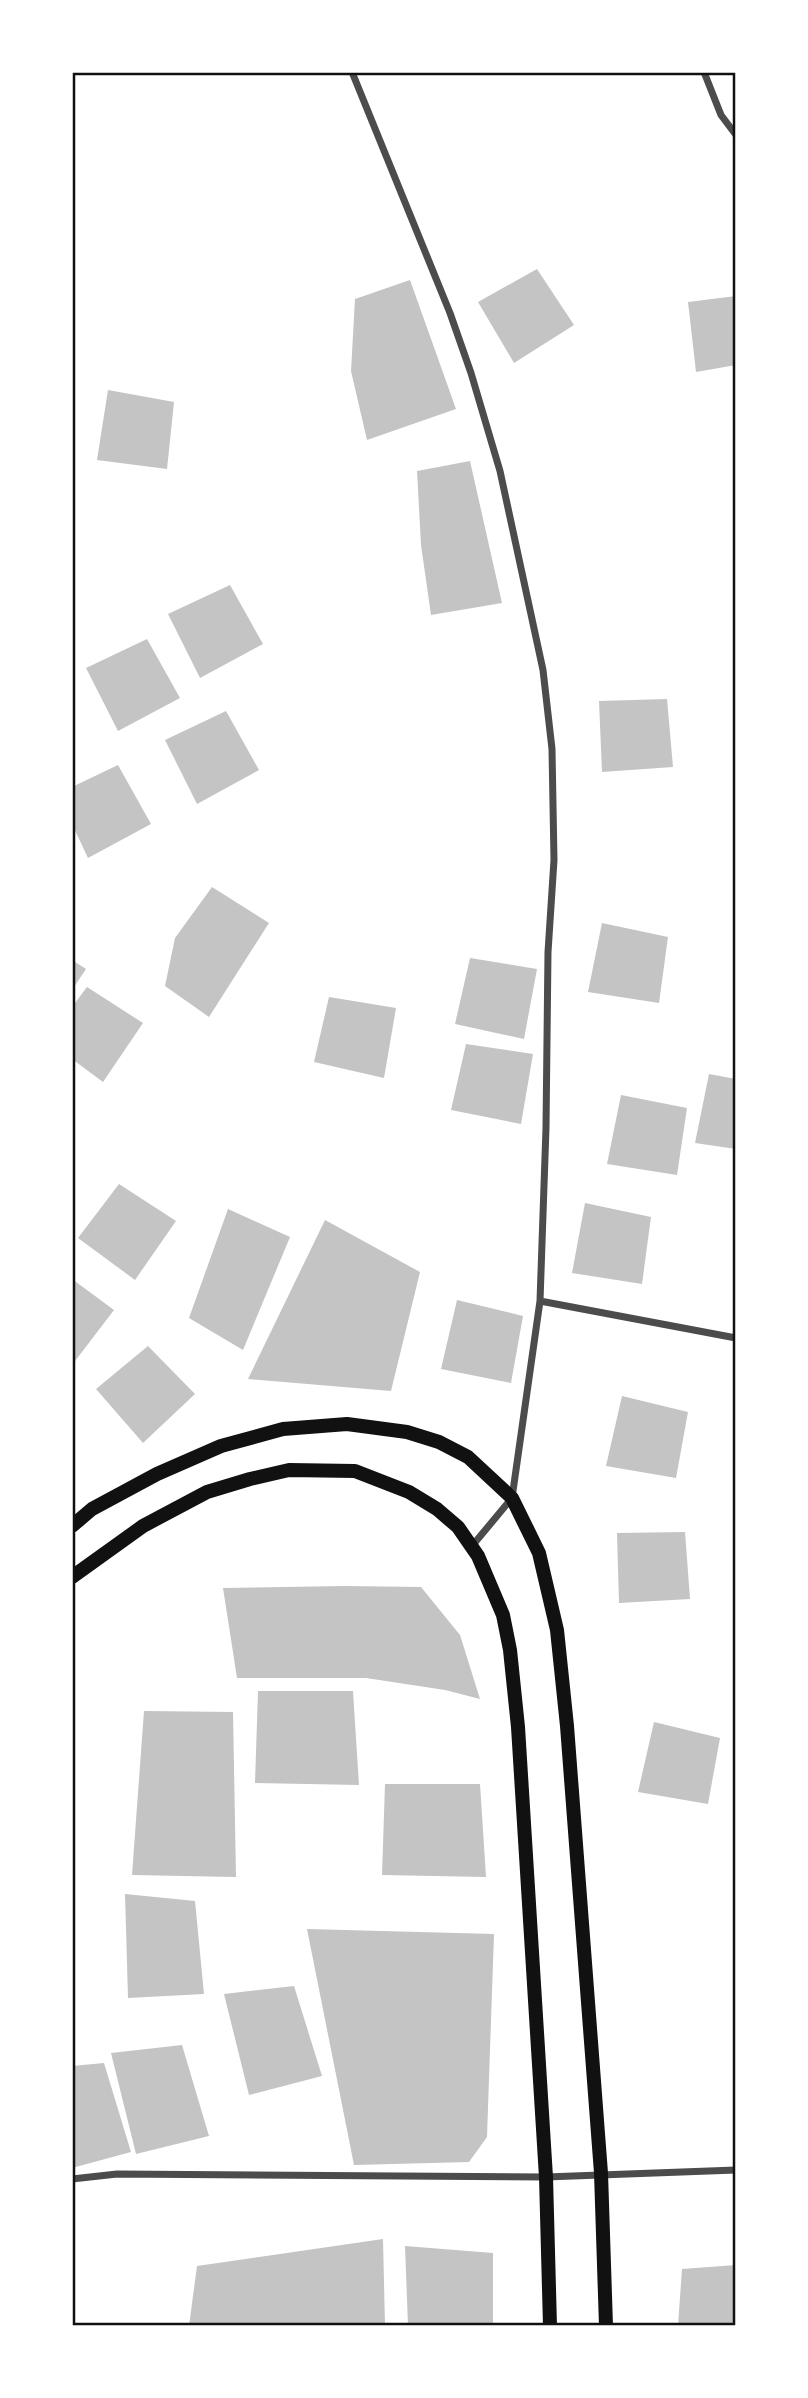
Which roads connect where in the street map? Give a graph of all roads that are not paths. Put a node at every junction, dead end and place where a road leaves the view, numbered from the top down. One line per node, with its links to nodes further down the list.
1 (352, 72): 4 (street)
2 (704, 72): 3 (street)
3 (736, 135)
4 (540, 1301): 5 (street); 6 (street)
5 (736, 1338)
6 (512, 1498): 7 (main road); 8 (street); 11 (main road)
7 (72, 1526)
8 (471, 1547): 9 (main road); 12 (main road)
9 (72, 1577)
10 (736, 2170): 11 (street)
11 (601, 2173): 12 (street); 15 (main road)
12 (546, 2176): 13 (street); 14 (main road)
13 (72, 2179)
14 (550, 2326)
15 (606, 2326)

